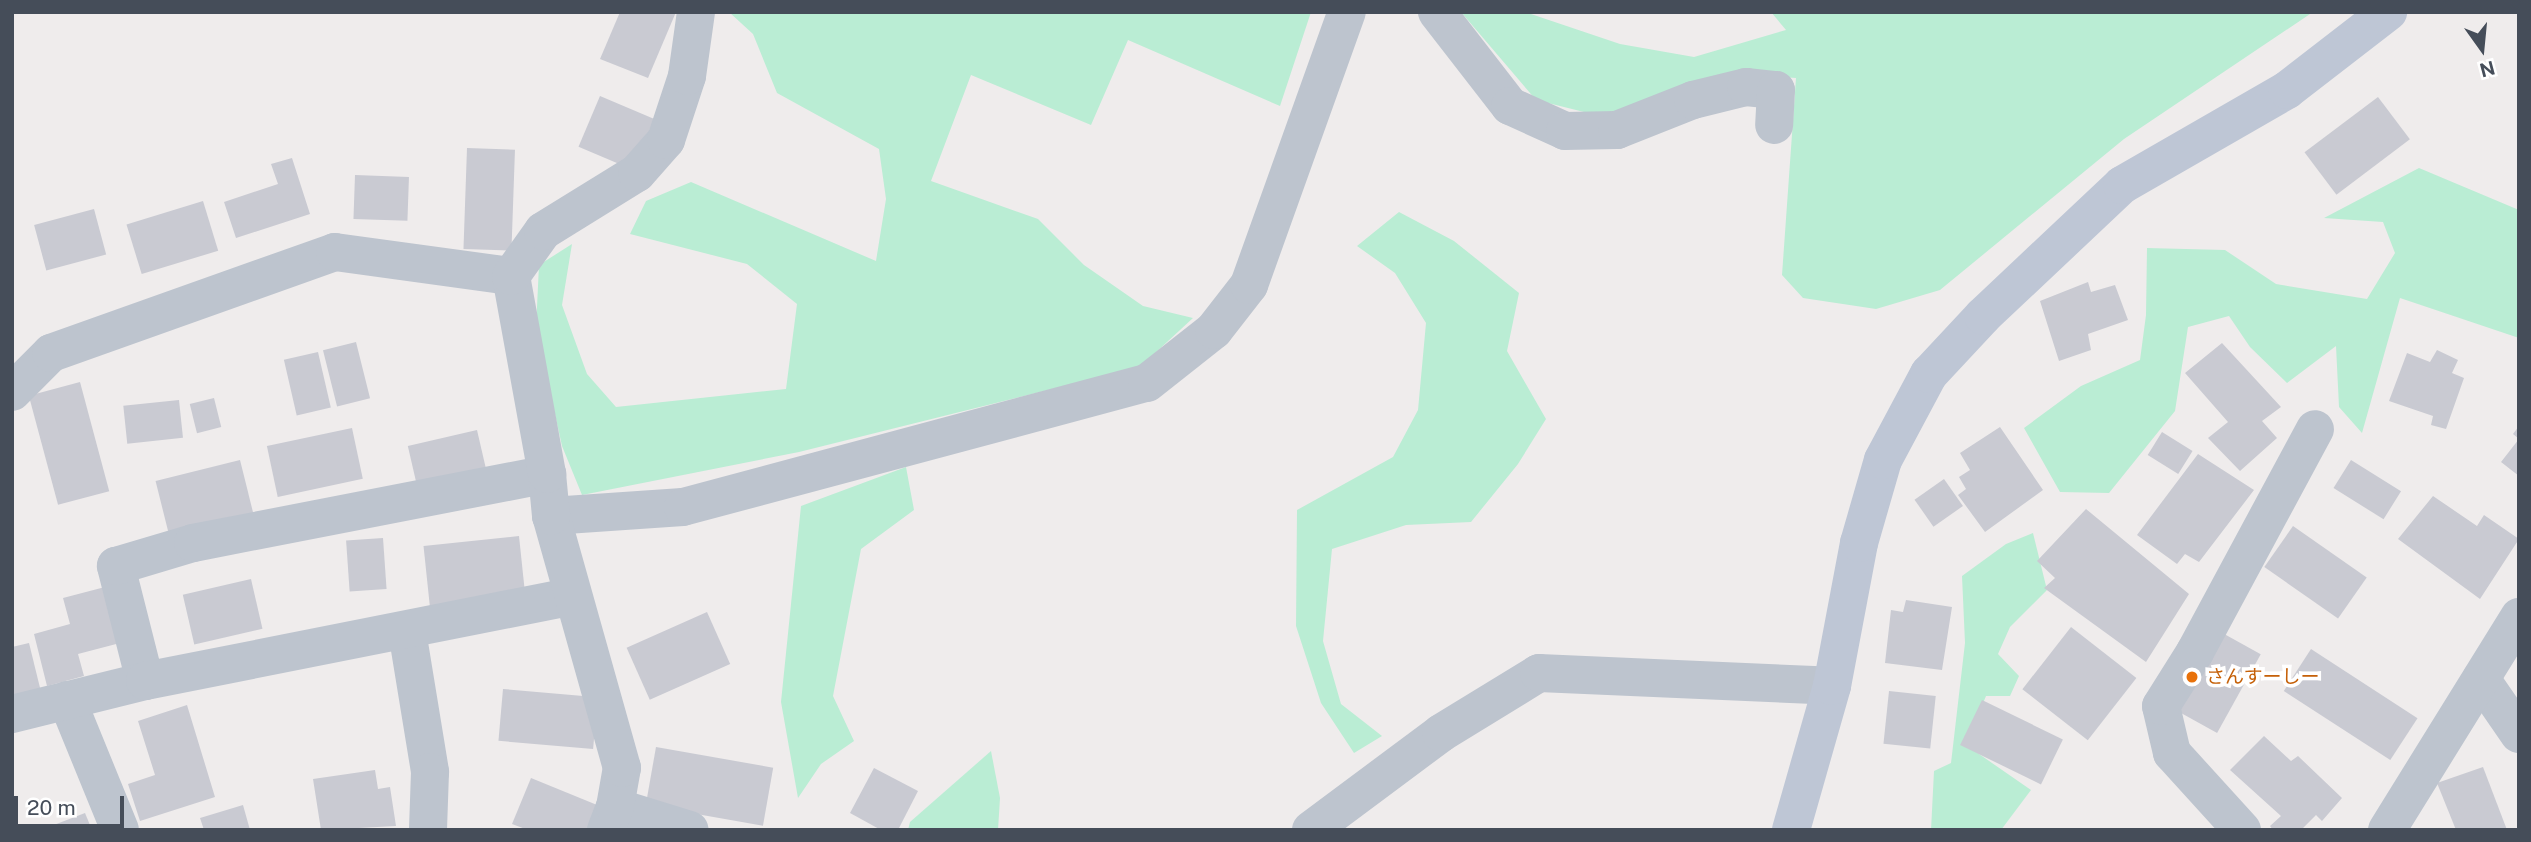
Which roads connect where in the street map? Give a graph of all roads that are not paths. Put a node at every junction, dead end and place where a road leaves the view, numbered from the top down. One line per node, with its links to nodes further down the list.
1 (696, 12): 6 (street)
2 (1347, 12): 10 (street)
3 (1437, 12): 5 (street)
4 (2388, 12): 16 (street)
5 (1774, 125)
6 (511, 276): 7 (street); 9 (street)
7 (12, 392)
8 (2315, 429): 26 (street)
9 (547, 474): 10 (street); 15 (street)
10 (551, 516): 11 (street)
11 (570, 597): 13 (street); 20 (street)
12 (2519, 617): 14 (street)
13 (407, 631): 15 (street); 22 (street)
14 (2481, 679): 19 (street); 27 (street)
15 (145, 681): 17 (street)
16 (1832, 686): 24 (street); 25 (street)
17 (67, 700): 18 (street); 21 (street)
18 (12, 714)
19 (2519, 734)
20 (611, 819): 23 (street)
21 (120, 830)
22 (428, 830)
23 (690, 830)
24 (1311, 830)
25 (1791, 830)
26 (2242, 830)
27 (2387, 830)

